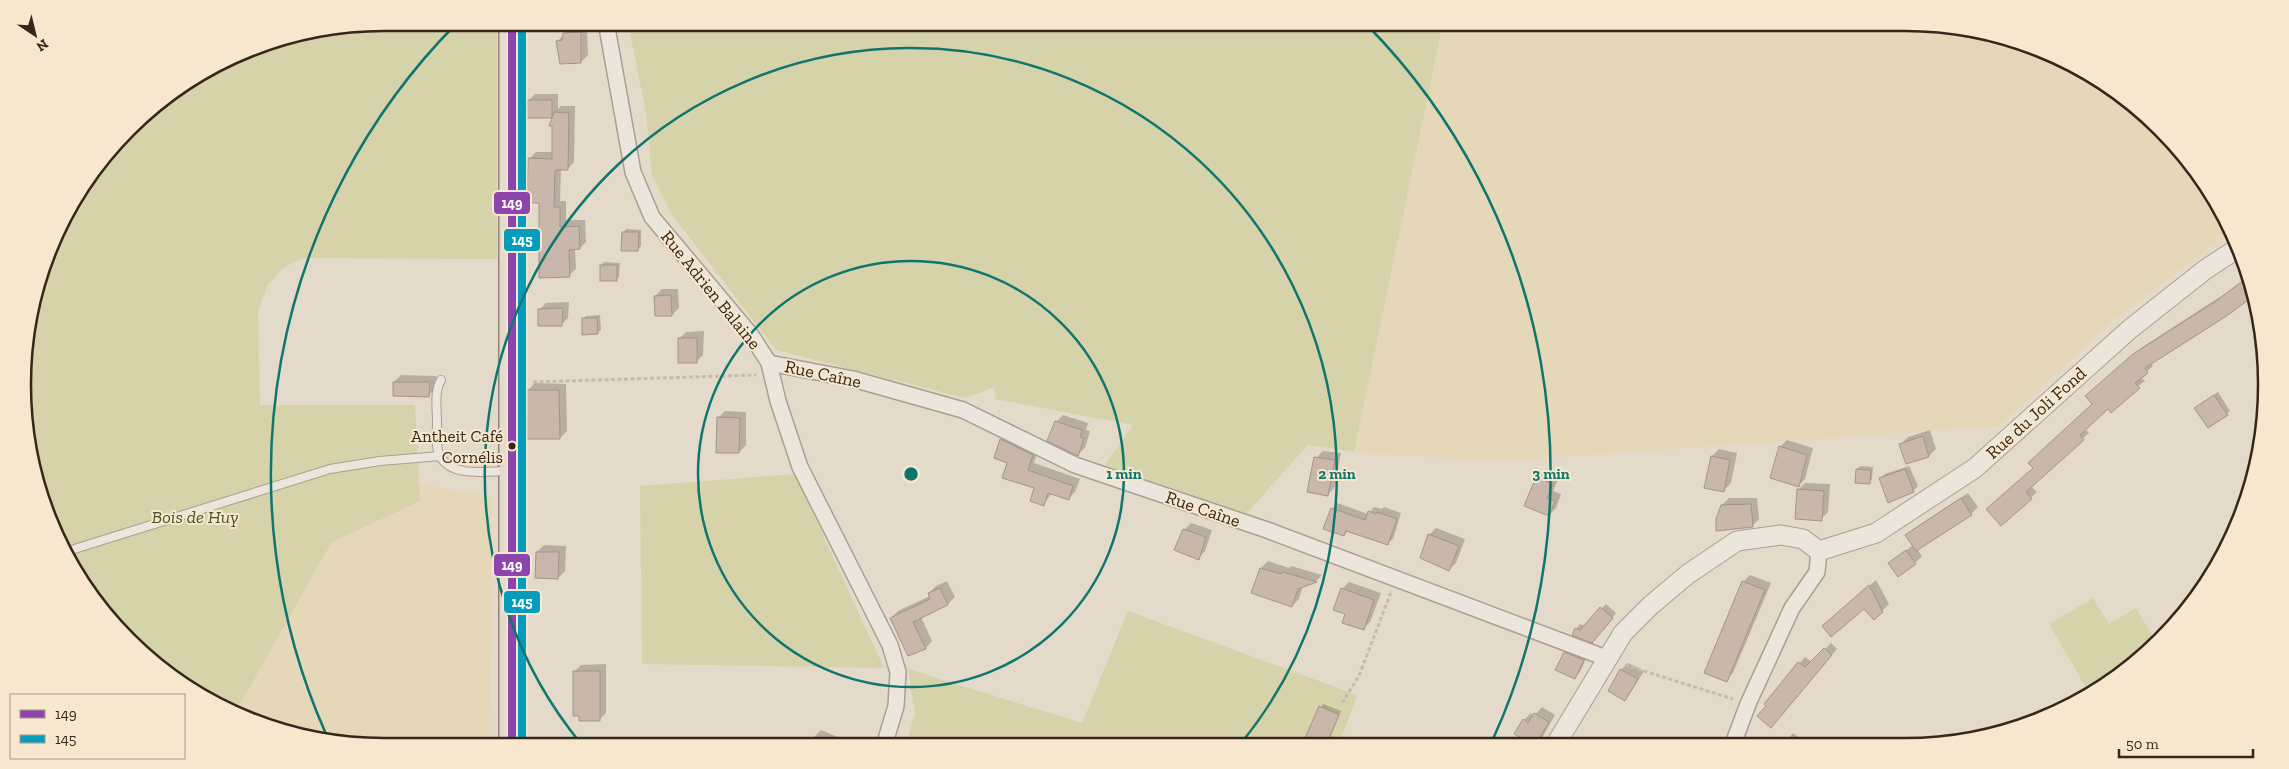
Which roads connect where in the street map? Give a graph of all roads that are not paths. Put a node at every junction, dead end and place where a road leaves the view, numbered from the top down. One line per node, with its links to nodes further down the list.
1 (512, 31): 7 (main road)
2 (608, 31): 4 (street, Rue Adrien Balaine)
3 (2232, 252): 9 (street, Rue du Joli Fond)
4 (770, 367): 10 (street, Rue Caîne); 12 (street, Rue Adrien Balaine)
5 (441, 380): 6 (lane)
6 (440, 456): 7 (lane); 8 (lane)
7 (513, 472): 11 (main road)
8 (73, 550)
9 (1819, 551): 10 (street); 14 (street)
10 (1606, 658): 13 (street)
11 (512, 738)
12 (886, 738)
13 (1559, 738)
14 (1735, 738)

